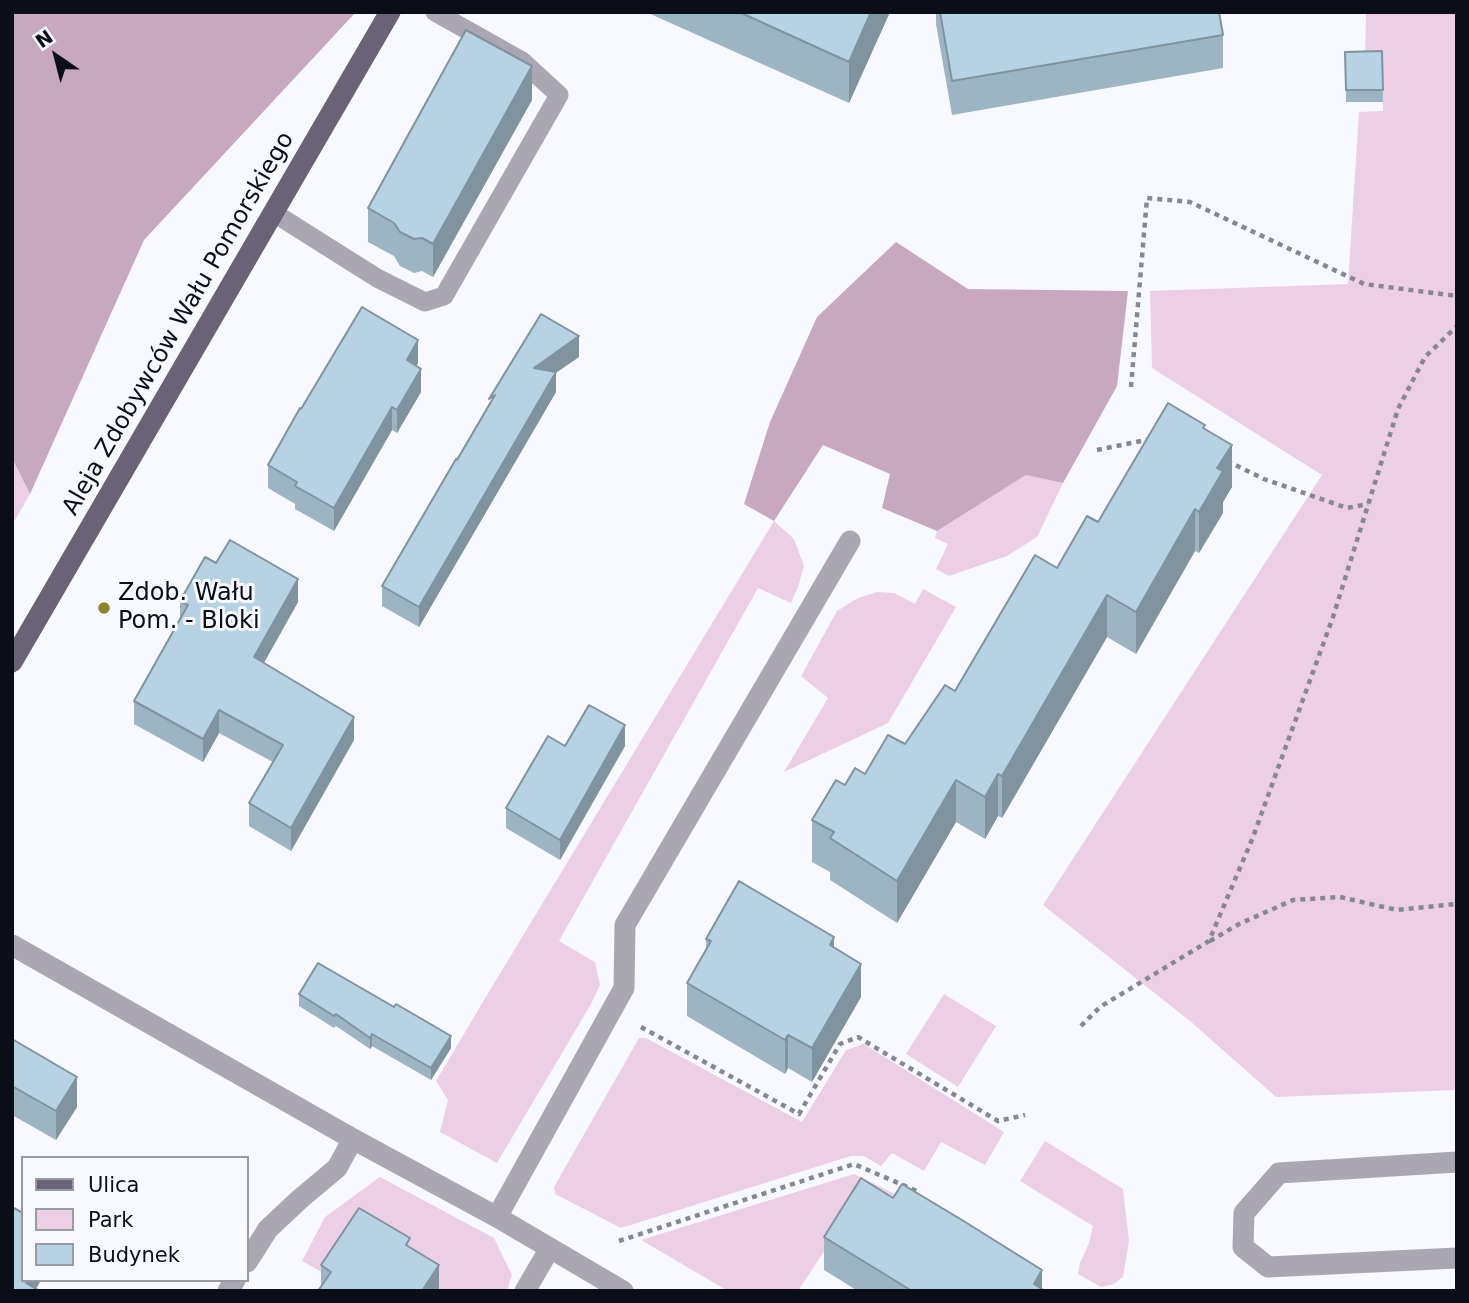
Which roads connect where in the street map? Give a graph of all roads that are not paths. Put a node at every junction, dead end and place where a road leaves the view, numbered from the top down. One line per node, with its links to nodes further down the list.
1 (390, 12): 3 (main road, Aleja Zdobywców Wału Pomorskiego)
2 (435, 12): 3 (lane)
3 (274, 213): 5 (main road, Aleja Zdobywców Wału Pomorskiego)
4 (850, 541): 9 (street)
5 (12, 662)
6 (12, 944): 7 (street)
7 (354, 1139): 9 (street); 12 (street)
8 (1457, 1162): 11 (street)
9 (497, 1217): 10 (street)
10 (550, 1248): 13 (street); 14 (street)
11 (1457, 1258)
12 (248, 1260)
13 (525, 1291)
14 (623, 1291)

